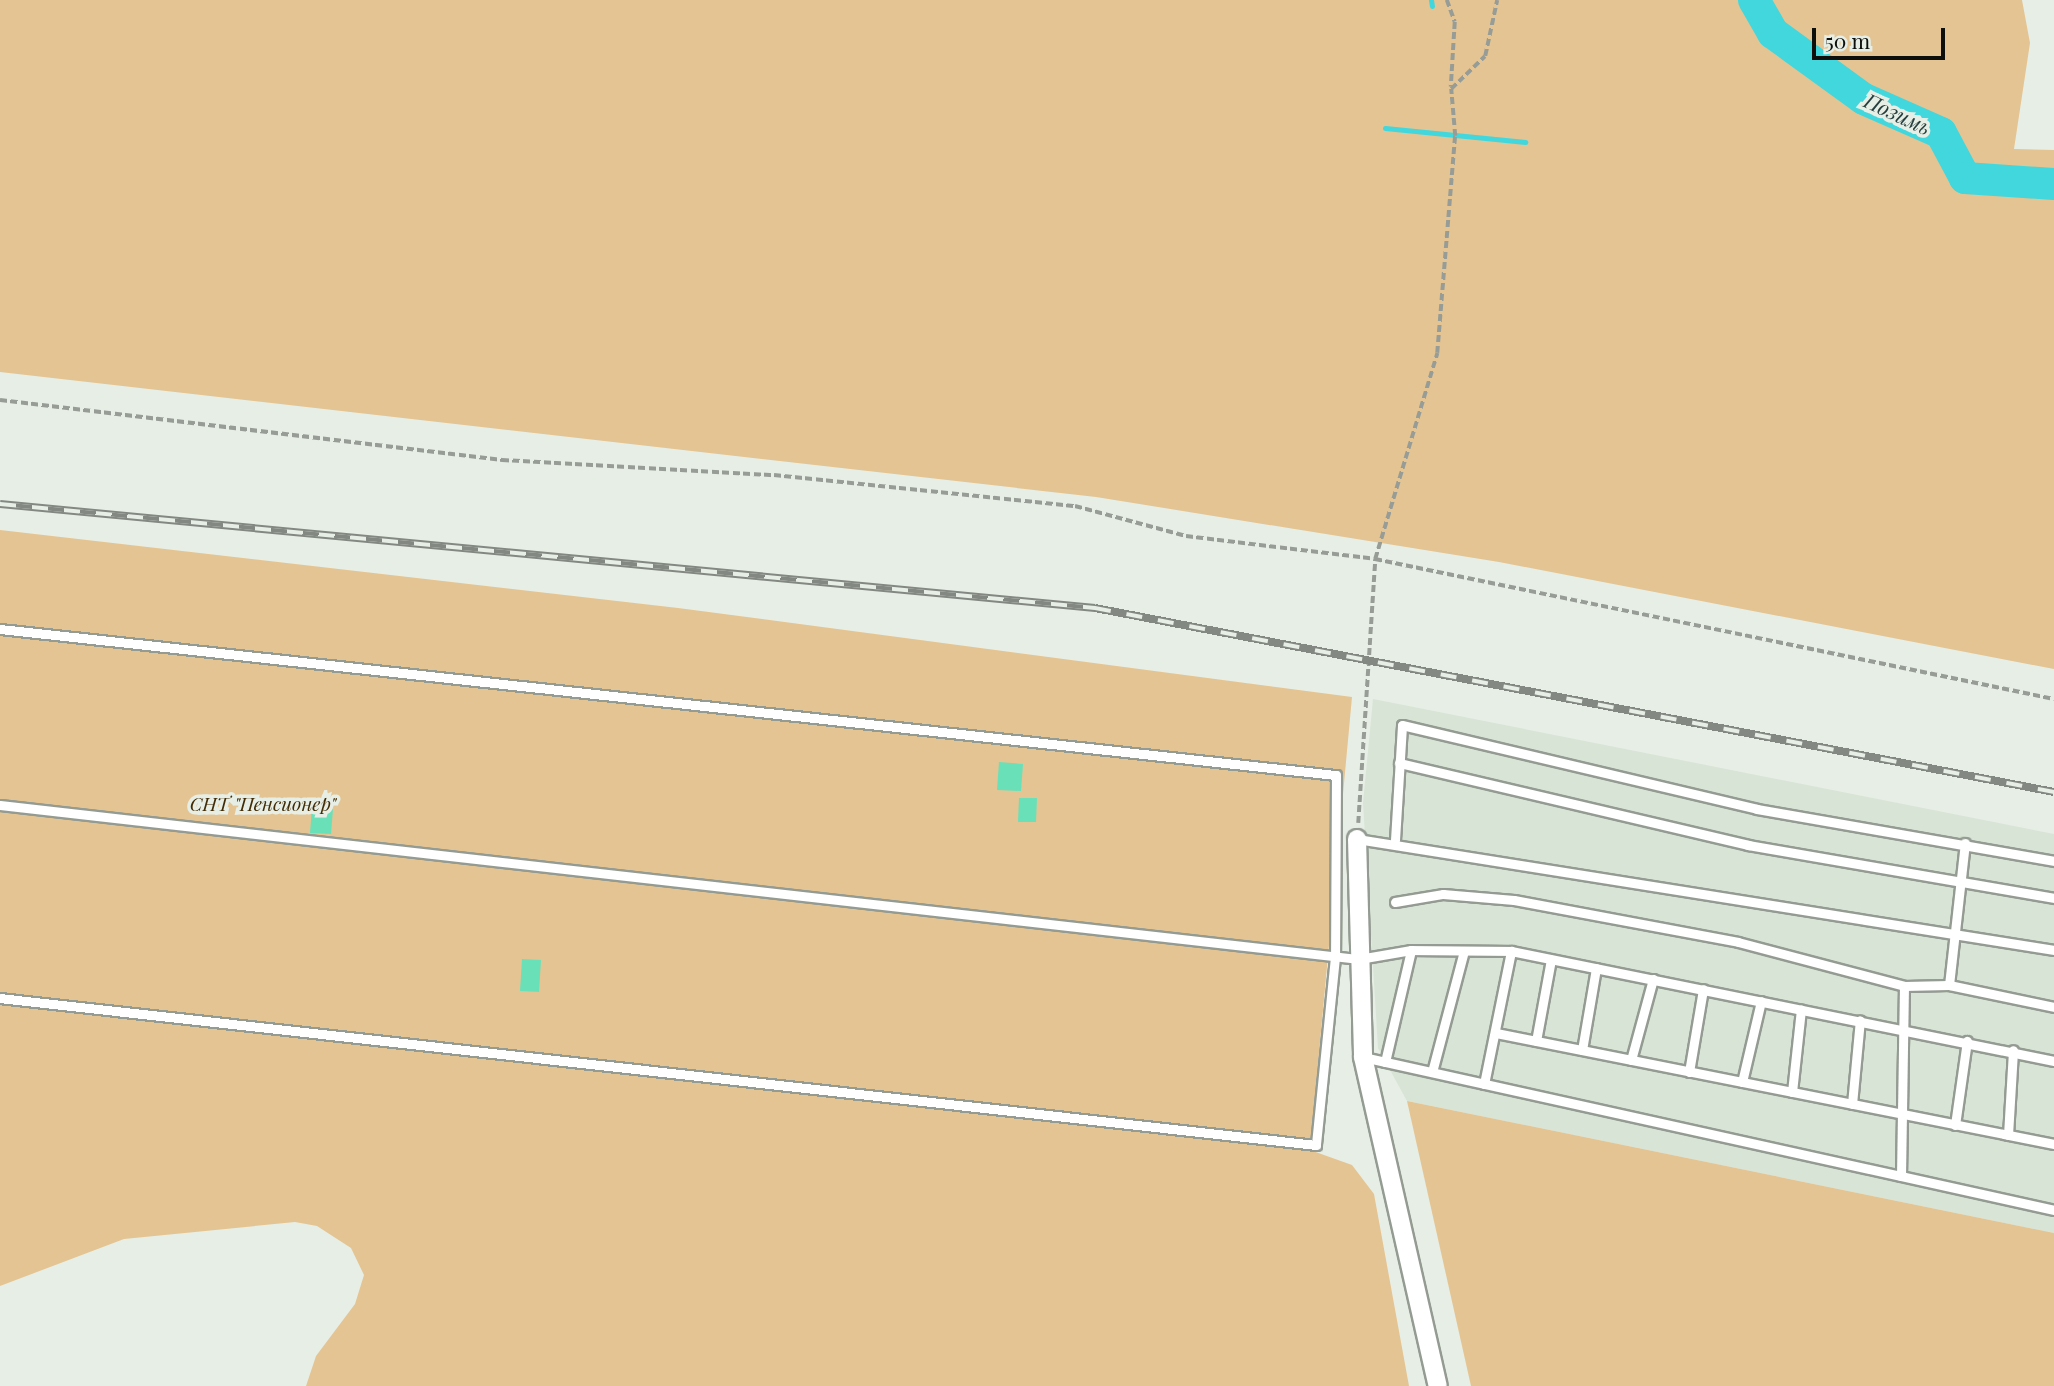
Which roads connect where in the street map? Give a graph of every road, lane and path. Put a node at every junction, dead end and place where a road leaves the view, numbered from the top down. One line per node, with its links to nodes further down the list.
1 (1447, 0): 3 (path)
2 (1497, 0): 3 (path)
3 (1451, 89): 5 (path)
4 (0, 400): 5 (path)
5 (1375, 559): 7 (path); 10 (path)
6 (0, 629): 22 (lane)
7 (2054, 699)
8 (1399, 764): 11 (lane); 12 (lane); 14 (lane)
9 (0, 805): 22 (lane)
10 (1357, 839): 11 (lane); 23 (street)
11 (1395, 840): 17 (lane)
12 (1965, 843): 13 (lane); 14 (lane)
13 (2054, 861)
14 (1962, 880): 15 (lane); 17 (lane)
15 (2054, 898)
16 (1395, 902): 28 (lane)
17 (1959, 930): 19 (lane); 27 (lane)
18 (1411, 950): 20 (lane); 23 (lane); 44 (lane)
19 (2054, 950)
20 (1464, 951): 21 (lane); 45 (lane)
21 (1511, 951): 24 (lane); 36 (lane)
22 (1335, 957): 23 (lane); 30 (lane)
23 (1359, 959): 41 (street)
24 (1551, 959): 25 (lane); 37 (lane)
25 (1596, 968): 26 (lane); 39 (lane)
26 (1653, 979): 29 (lane); 42 (lane)
27 (1949, 985): 28 (lane); 32 (lane)
28 (1903, 986): 35 (lane)
29 (1703, 989): 31 (lane); 46 (lane)
30 (0, 998)
31 (1761, 1001): 33 (lane); 47 (lane)
32 (2054, 1007)
33 (1801, 1009): 34 (lane); 49 (lane)
34 (1860, 1020): 35 (lane); 50 (lane)
35 (1906, 1029): 38 (lane); 51 (lane)
36 (1496, 1033): 37 (lane); 48 (lane)
37 (1536, 1041): 39 (lane)
38 (1967, 1041): 40 (lane); 52 (lane)
39 (1582, 1050): 42 (lane)
40 (2013, 1051): 43 (lane); 53 (lane)
41 (1363, 1057): 44 (lane); 57 (street)
42 (1631, 1060): 46 (lane)
43 (2054, 1061)
44 (1385, 1062): 45 (lane)
45 (1432, 1072): 48 (lane)
46 (1689, 1072): 47 (lane)
47 (1742, 1082): 49 (lane)
48 (1484, 1084): 55 (lane)
49 (1792, 1092): 50 (lane)
50 (1852, 1104): 51 (lane)
51 (1906, 1115): 52 (lane); 55 (lane)
52 (1955, 1125): 53 (lane)
53 (2008, 1135): 54 (lane)
54 (2054, 1144)
55 (1901, 1176): 56 (lane)
56 (2054, 1210)
57 (1438, 1386)

